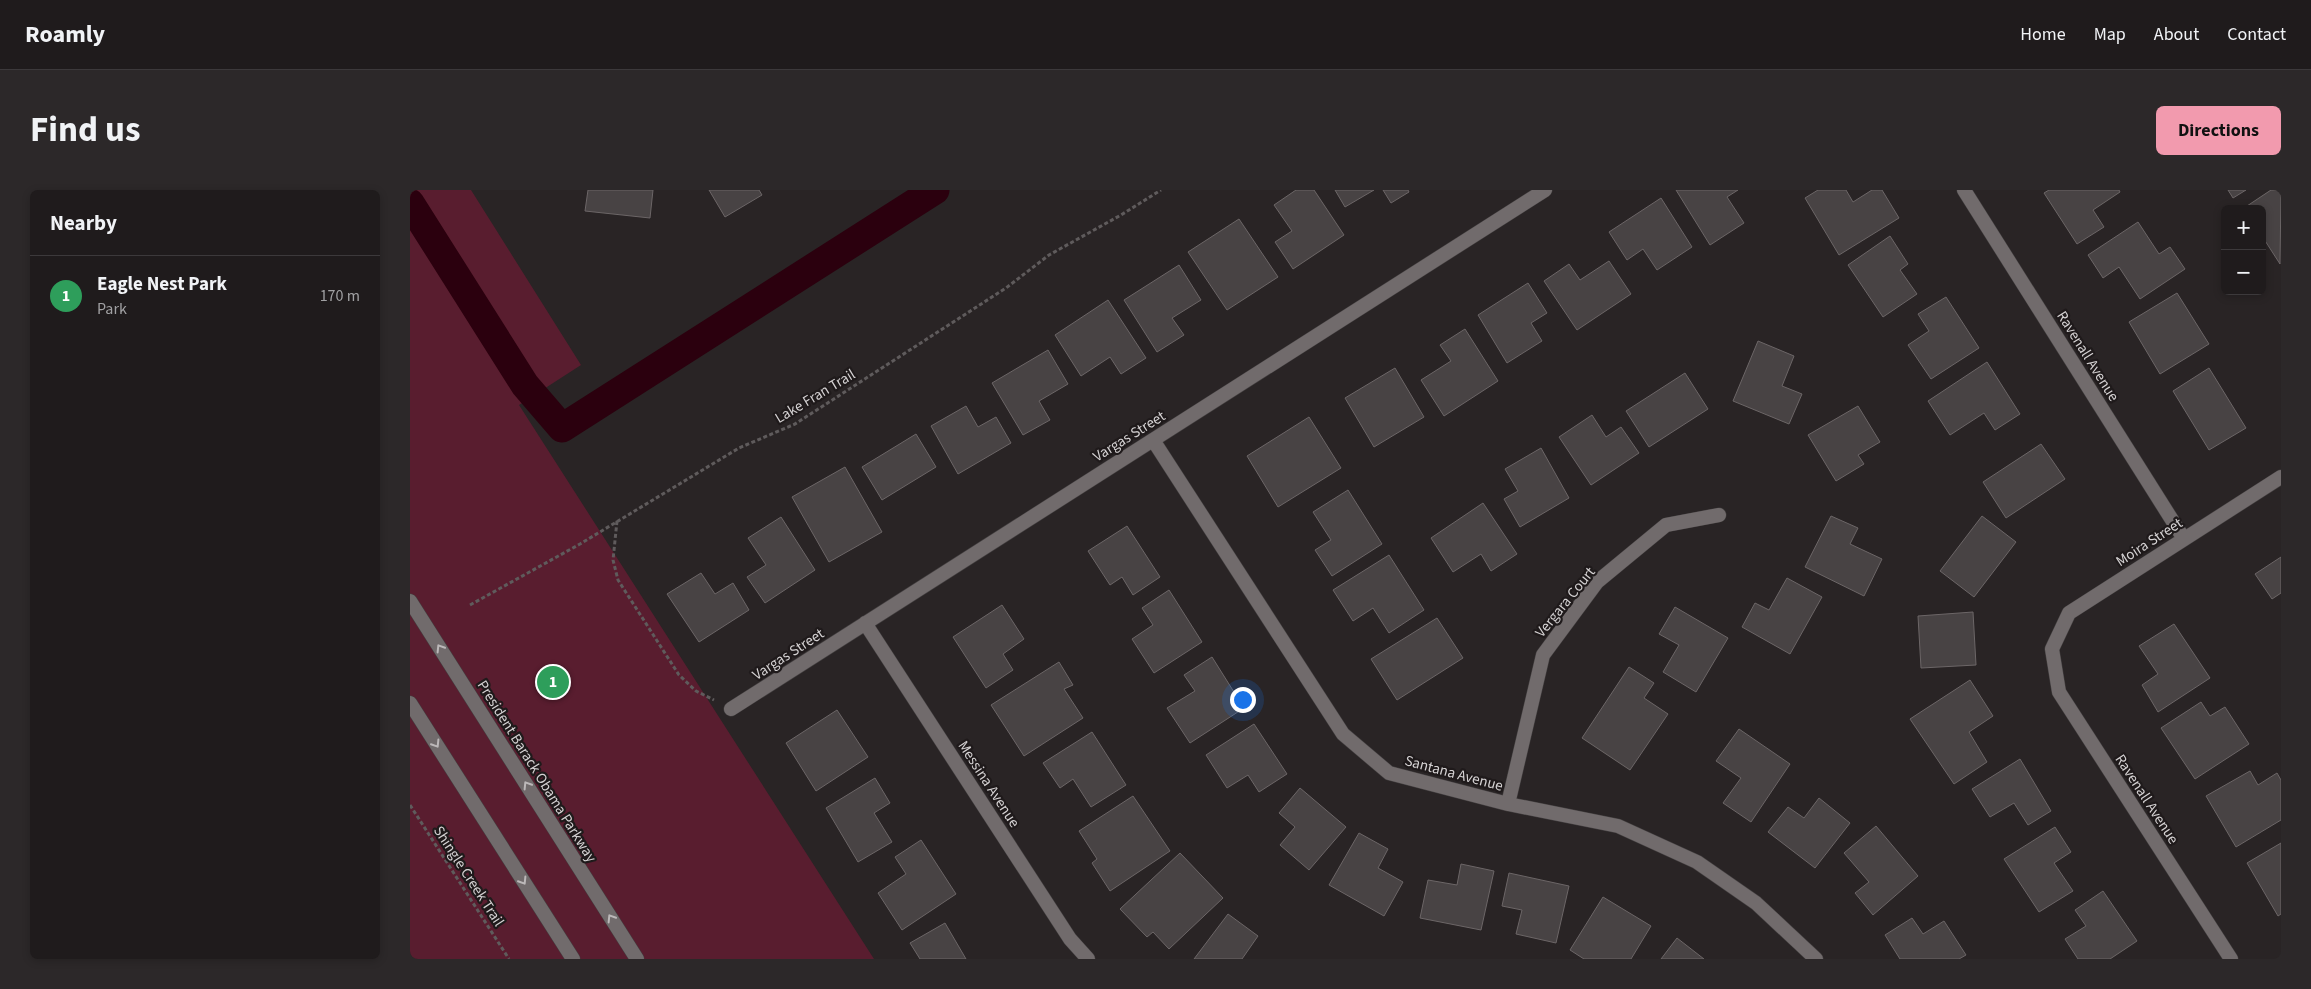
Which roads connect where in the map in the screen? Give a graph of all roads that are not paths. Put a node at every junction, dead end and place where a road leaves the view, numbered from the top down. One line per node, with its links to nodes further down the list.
1 (1545, 190): 3 (street, Vargas Street)
2 (1964, 190): 6 (street, Ravenall Avenue)
3 (1153, 440): 8 (street, Vargas Street); 12 (street, Santana Avenue)
4 (2281, 477): 6 (street, Moira Street)
5 (1719, 515): 12 (street, Vergara Court)
6 (2184, 539): 9 (street, Moira Street)
7 (410, 600): 14 (street, President Barack Obama Parkway, one-way to 7)
8 (865, 623): 11 (street, Vargas Street); 15 (street, Messina Avenue)
9 (2052, 649): 17 (street, Ravenall Avenue)
10 (410, 703): 13 (street, one-way to 13)
11 (731, 709)
12 (1508, 804): 16 (street, Santana Avenue)
13 (573, 959)
14 (637, 959)
15 (1088, 959)
16 (1816, 959)
17 (2230, 959)

